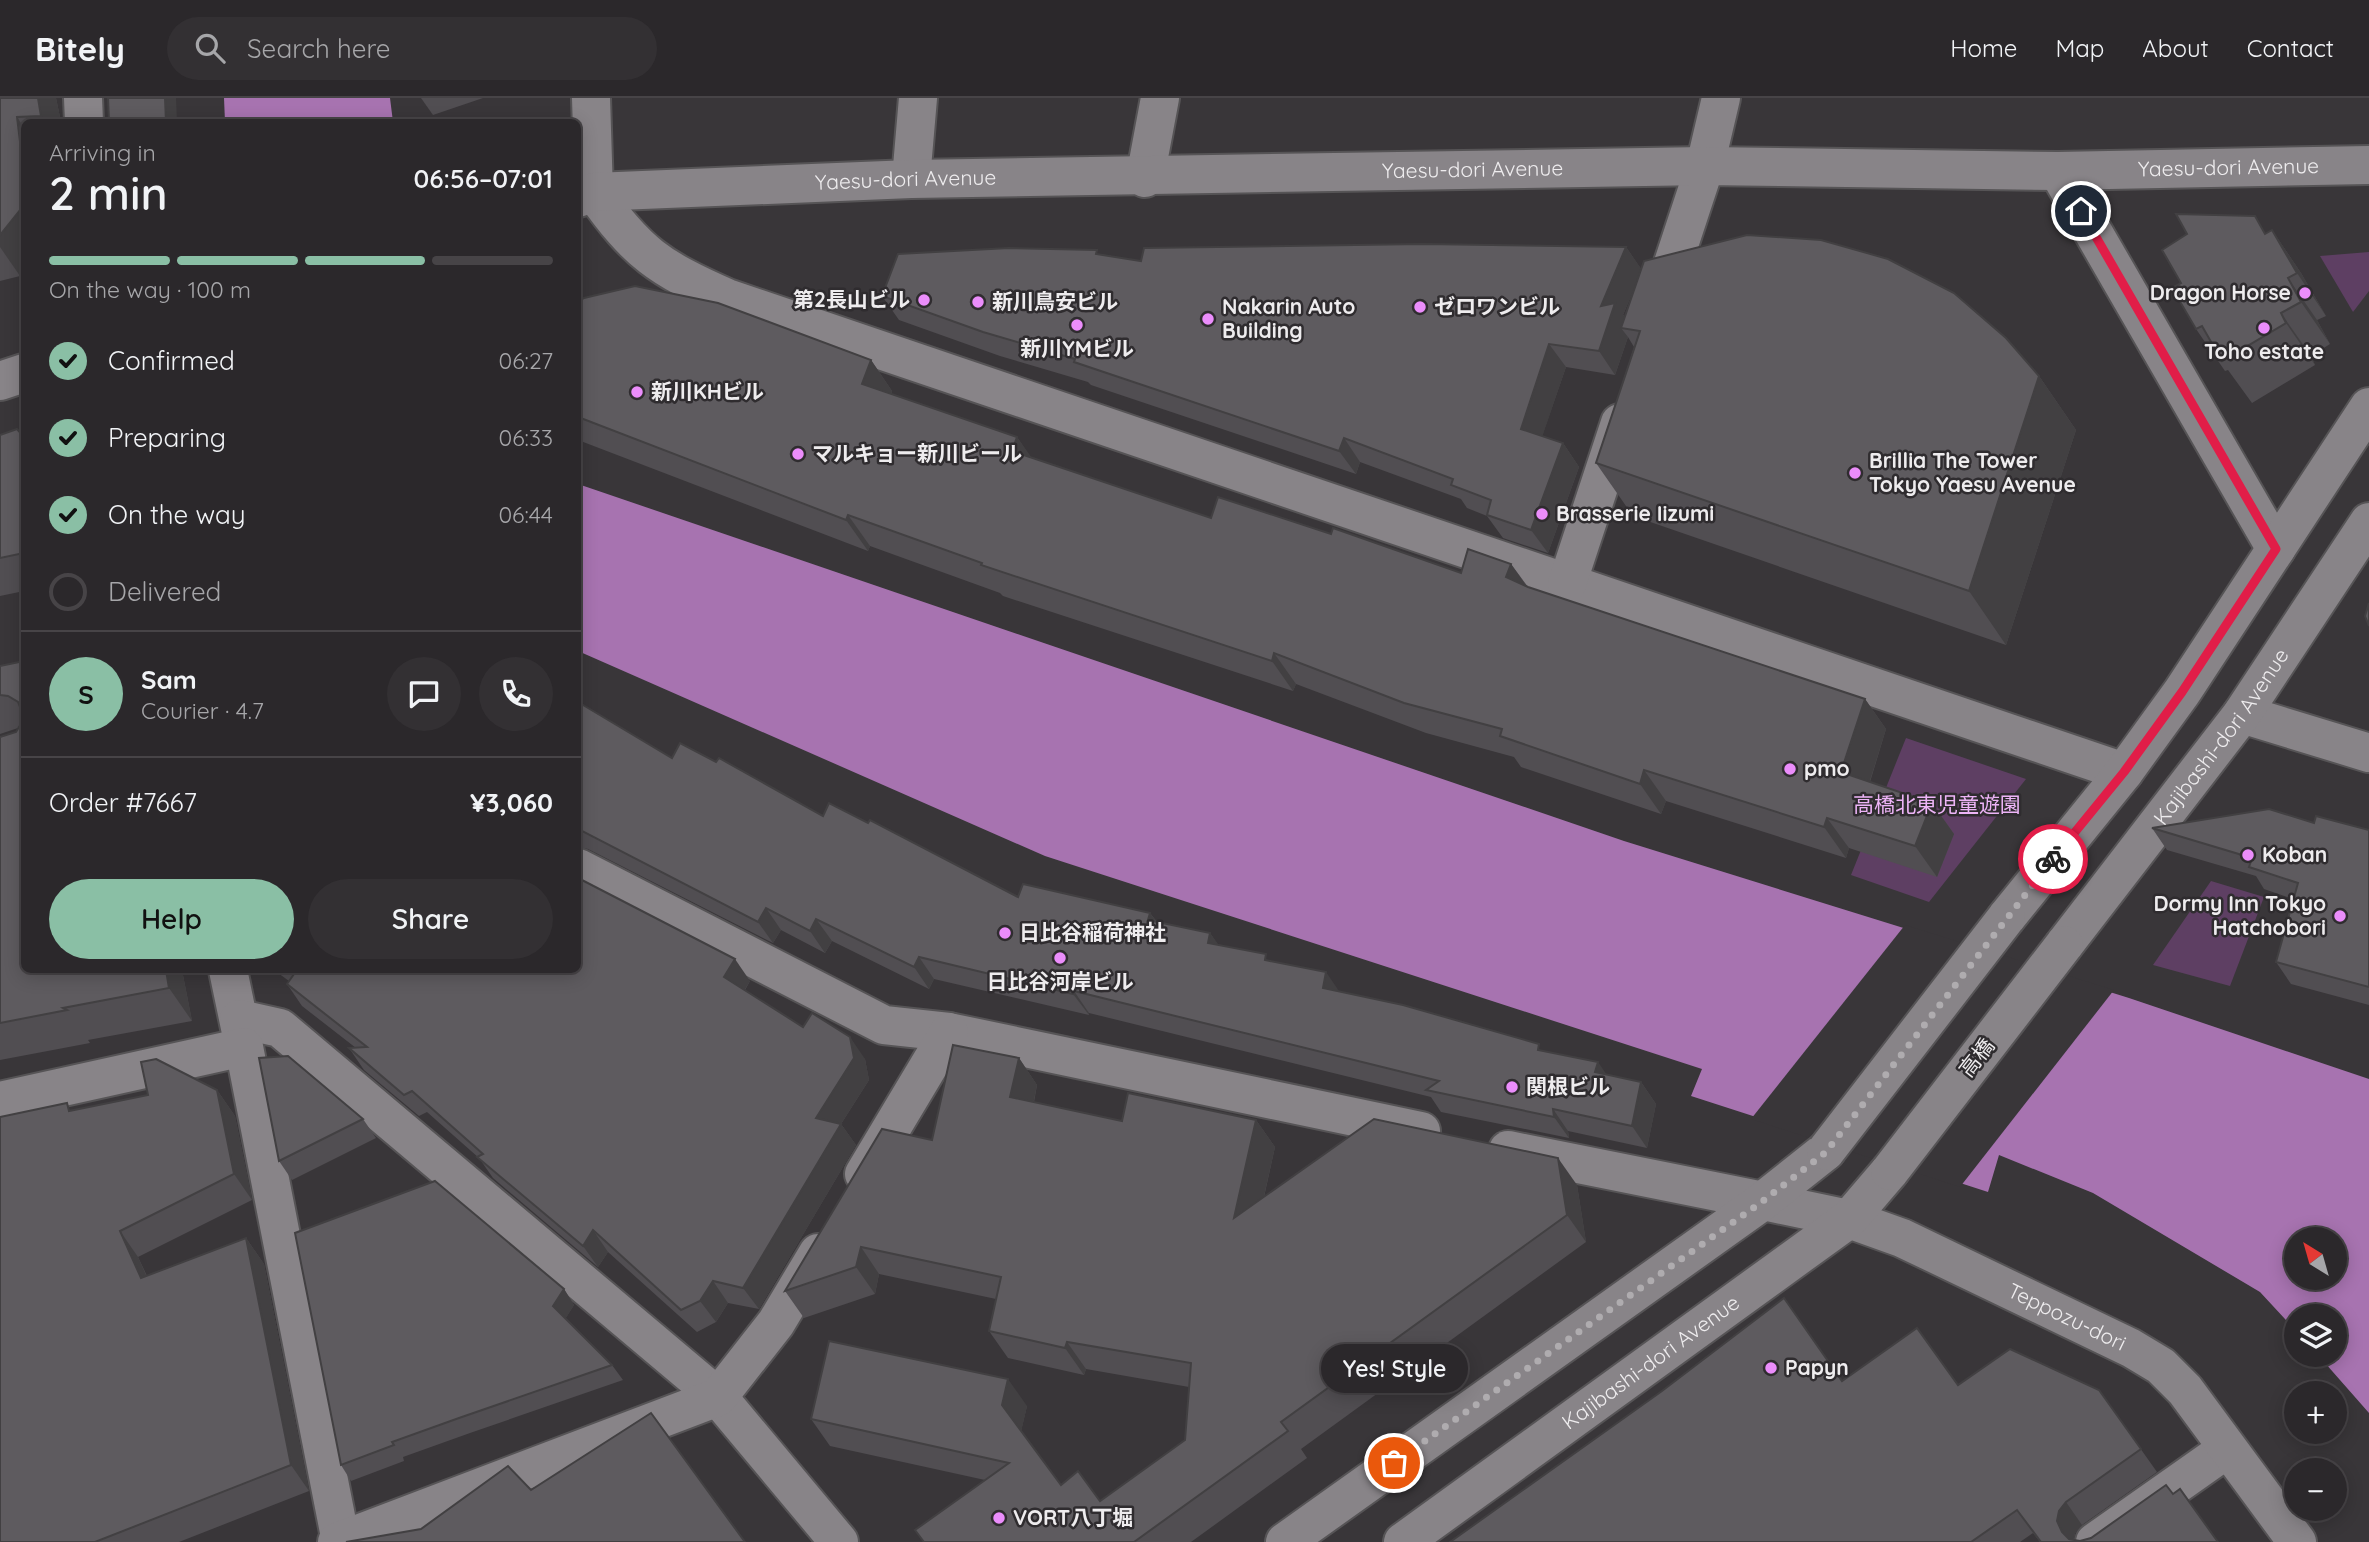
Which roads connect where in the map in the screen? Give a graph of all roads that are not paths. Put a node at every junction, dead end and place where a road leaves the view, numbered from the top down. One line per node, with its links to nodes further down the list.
1 (83, 98): 6 (street)
2 (591, 98): 12 (street)
3 (918, 98): 11 (street)
4 (1160, 98): 10 (street)
5 (1721, 98): 8 (street)
6 (84, 119)
7 (2369, 165): 9 (street, Yaesu-dori Avenue)
8 (1704, 166): 9 (street, Yaesu-dori Avenue); 10 (street, Yaesu-dori Avenue); 13 (street)
9 (2058, 171): 19 (street)
10 (1145, 178): 11 (street, Yaesu-dori Avenue)
11 (911, 179): 12 (street, Yaesu-dori Avenue)
12 (586, 195): 20 (street)
13 (1648, 340)
14 (21, 374): 15 (street)
15 (0, 381)
16 (1631, 392): 20 (street)
17 (2369, 407): 19 (street)
18 (2369, 522): 21 (street, Kajibashi-dori Avenue)
19 (2276, 549): 23 (street)
20 (1567, 584): 23 (street)
21 (2242, 714): 22 (street); 25 (street, Kajibashi-dori Avenue)
22 (2369, 753)
23 (2124, 772): 31 (street, bridge)
24 (581, 870): 27 (street, Teppozu-dori)
25 (2064, 945): 30 (street, 高橋, bridge)
26 (229, 973): 28 (street)
27 (949, 1032): 31 (street, Teppozu-dori); 33 (street)
28 (242, 1033): 29 (street); 33 (street); 35 (street)
29 (0, 1101)
30 (1890, 1171): 32 (street, Kajibashi-dori Avenue)
31 (1763, 1201): 32 (street, Teppozu-dori); 37 (street)
32 (1849, 1219): 34 (street, Teppozu-dori); 38 (street, Kajibashi-dori Avenue)
33 (718, 1397): 35 (street); 36 (street)
34 (2227, 1449): 39 (street); 40 (street, Teppozu-dori)
35 (340, 1542)
36 (839, 1542)
37 (1285, 1542)
38 (1403, 1542)
39 (2095, 1542)
40 (2297, 1542)

